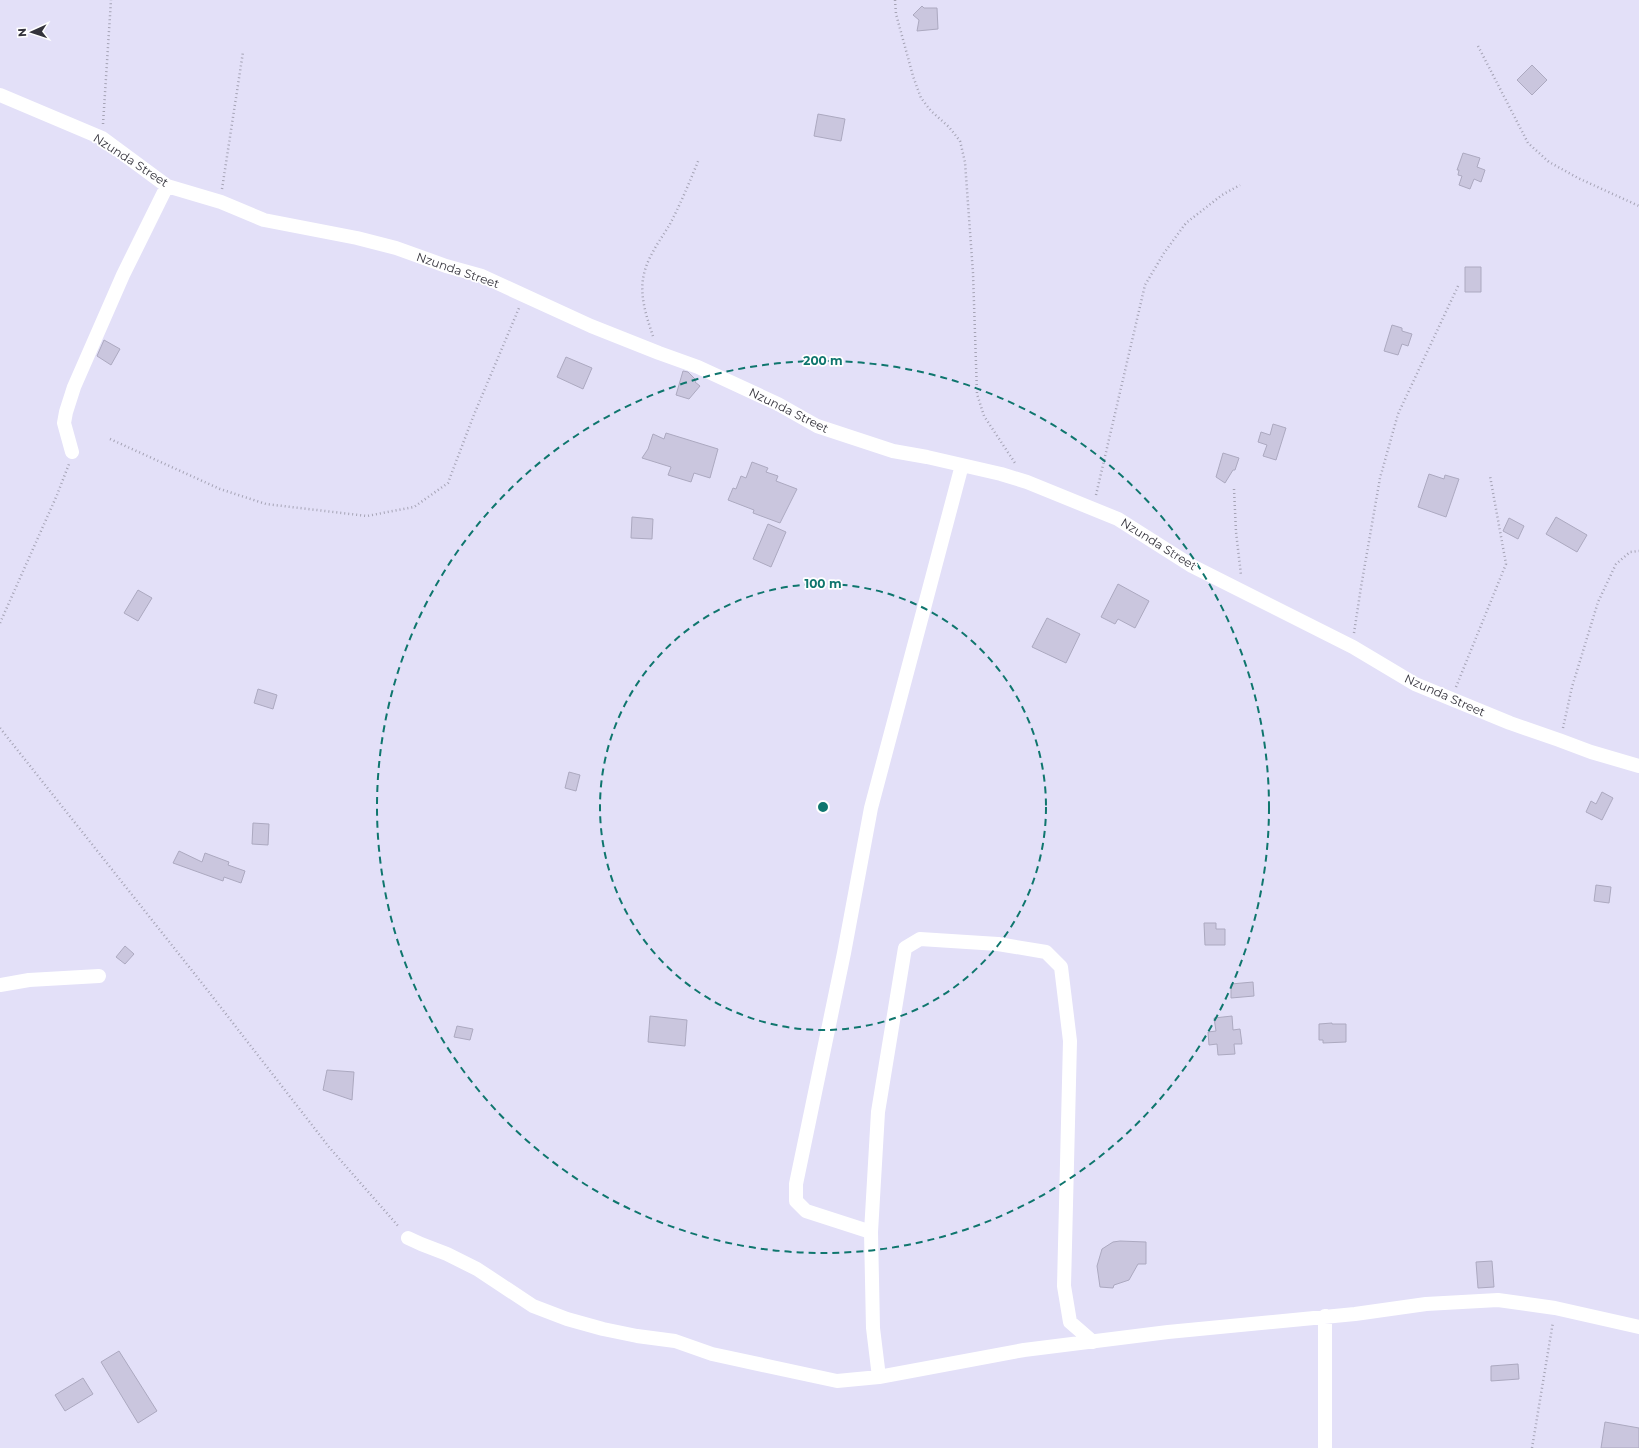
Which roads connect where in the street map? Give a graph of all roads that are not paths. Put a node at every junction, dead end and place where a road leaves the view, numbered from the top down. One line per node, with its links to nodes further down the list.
1 (0, 95): 2 (street, Nzunda Street)
2 (167, 186): 3 (street); 4 (street, Nzunda Street)
3 (72, 452)
4 (962, 465): 5 (street, Nzunda Street); 8 (street)
5 (1639, 766)
6 (99, 976): 7 (street)
7 (0, 985)
8 (871, 1232): 12 (street); 13 (street)
9 (408, 1238): 13 (street)
10 (1325, 1316): 11 (street); 12 (street); 14 (street)
11 (1639, 1327)
12 (1093, 1342): 13 (street)
13 (879, 1377)
14 (1325, 1448)

